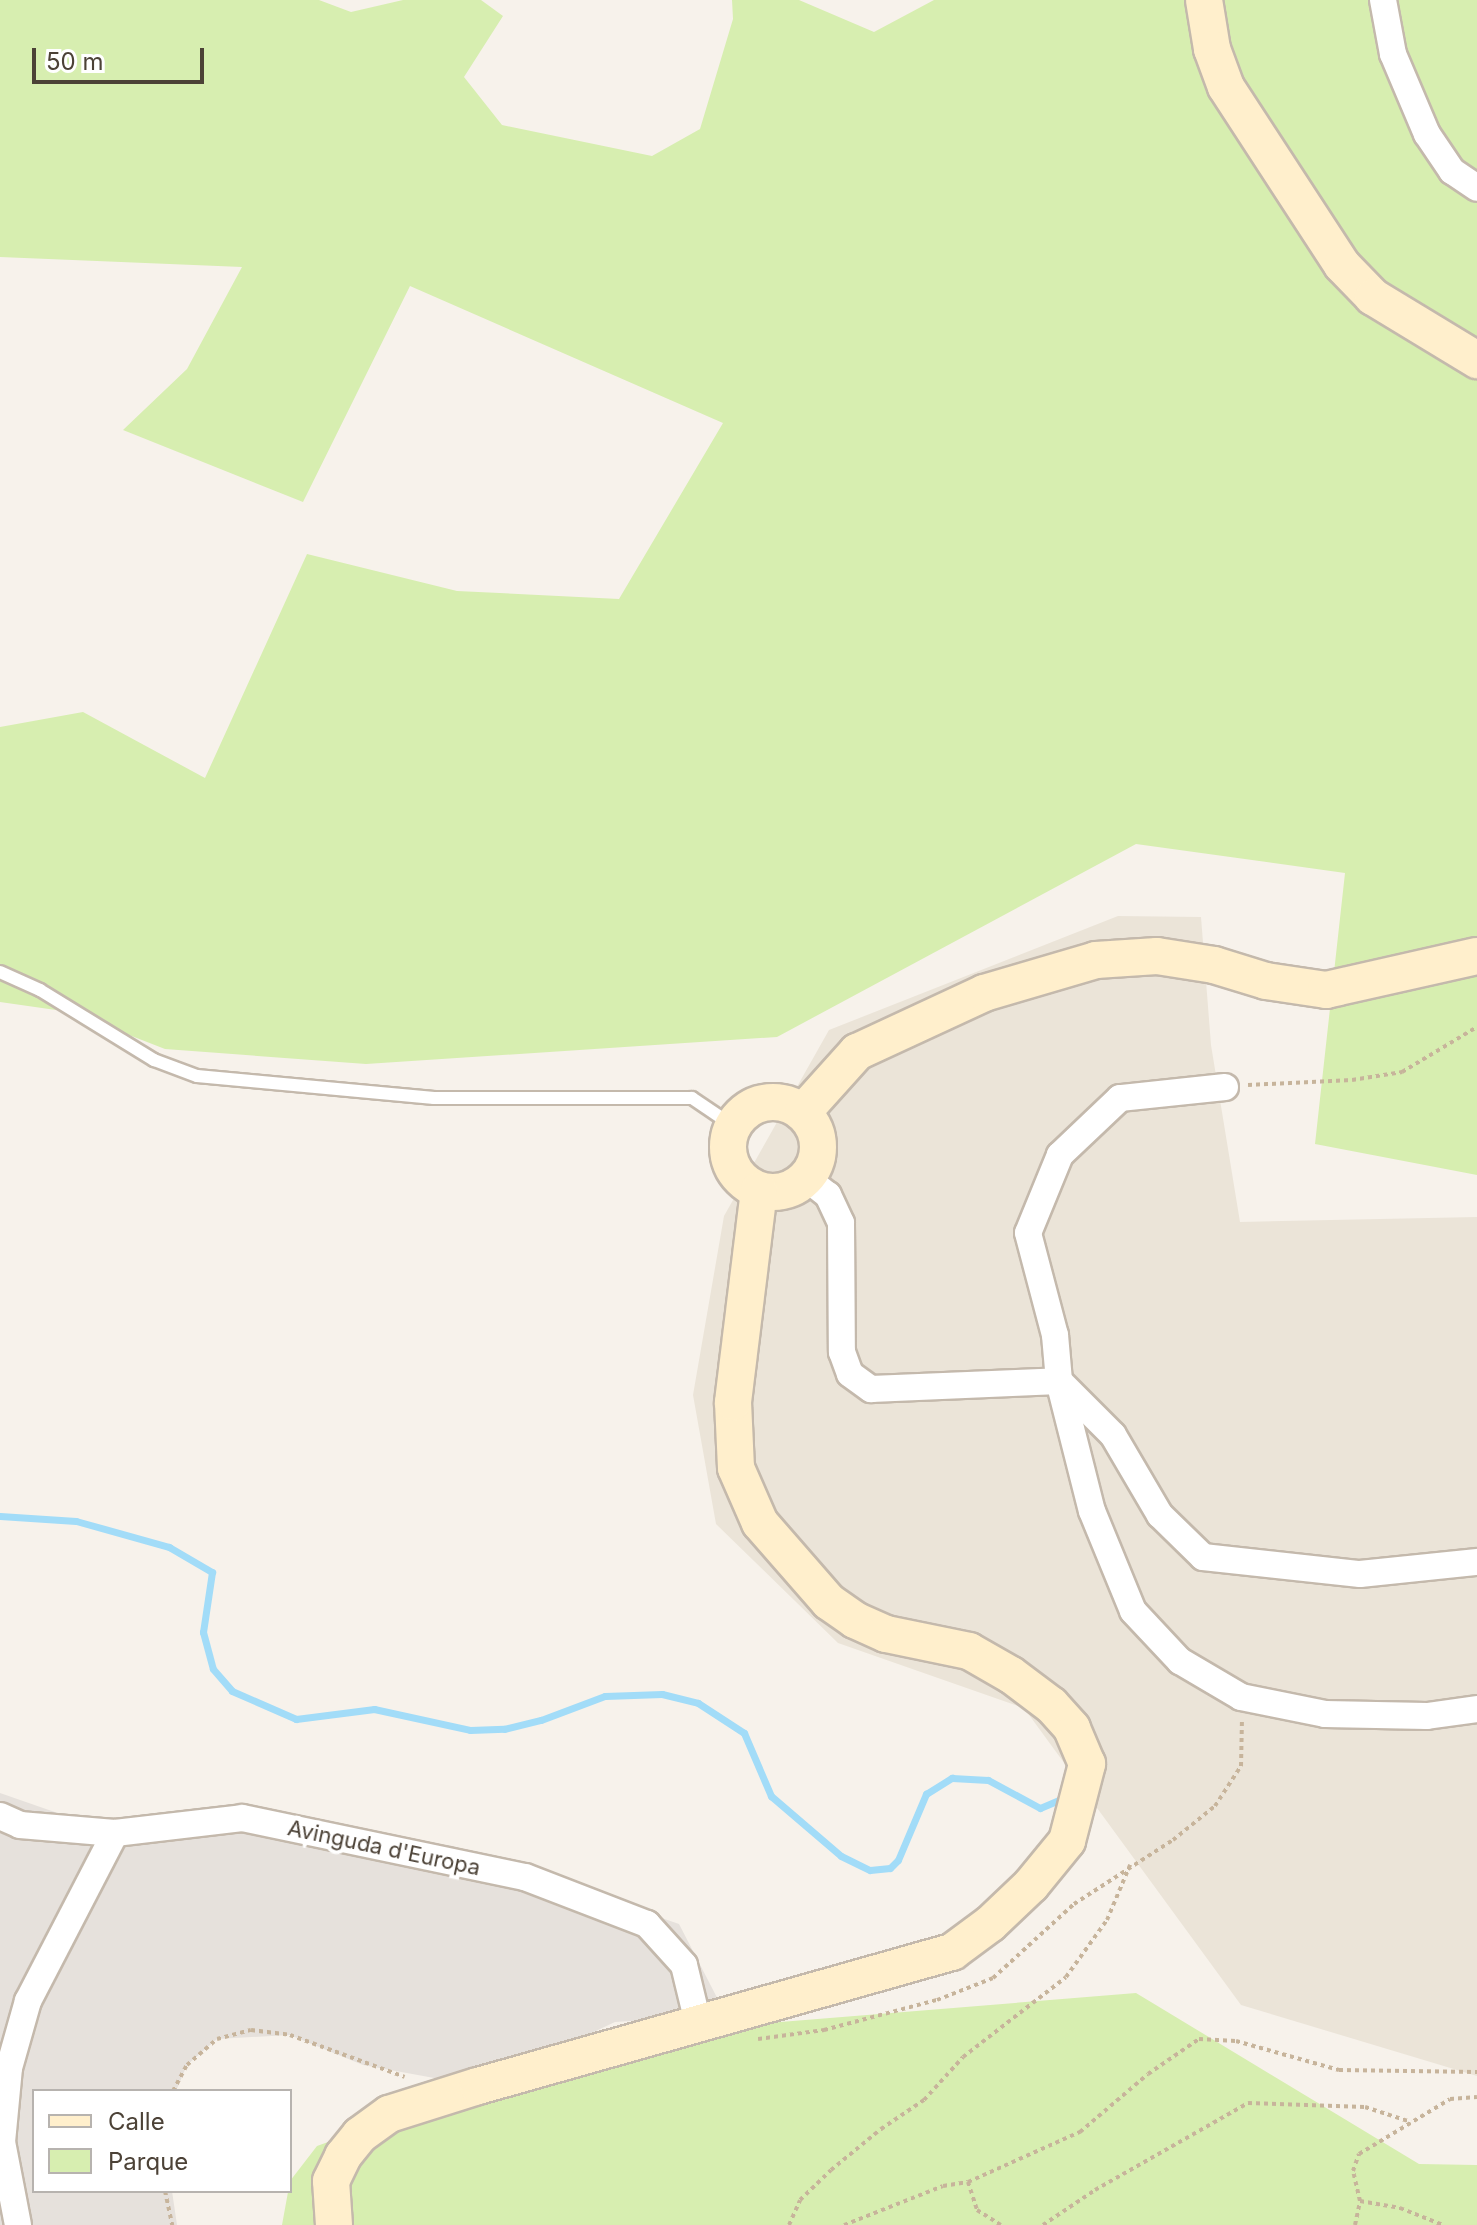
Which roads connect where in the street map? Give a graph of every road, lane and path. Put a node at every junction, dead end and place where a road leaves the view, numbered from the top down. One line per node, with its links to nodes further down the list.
1 (1204, 0): 4 (street)
2 (1383, 0): 3 (street)
3 (1477, 188)
4 (1477, 360)
5 (1477, 956): 9 (street)
6 (0, 972): 10 (lane)
7 (1477, 1027): 8 (path)
8 (1225, 1087): 13 (street)
9 (803, 1112): 10 (street); 11 (street)
10 (732, 1125): 12 (street)
11 (806, 1178): 12 (street); 13 (street)
12 (759, 1191): 19 (street)
13 (1059, 1381): 14 (street); 15 (street)
14 (1477, 1562)
15 (1241, 1697): 16 (street); 31 (path)
16 (1477, 1709)
17 (0, 1816): 18 (street, Avinguda d'Europa)
18 (115, 1833): 19 (street, Avinguda d'Europa); 28 (street)
19 (698, 2023): 30 (street)
20 (1477, 2072): 25 (path)
21 (413, 2080): 22 (path)
22 (174, 2089)
23 (1477, 2097): 24 (path)
24 (1411, 2122): 27 (path); 34 (path)
25 (968, 2182): 32 (path); 33 (path)
26 (165, 2193): 29 (path)
27 (1360, 2201): 35 (path); 36 (path)
28 (18, 2225)
29 (172, 2225)
30 (334, 2225)
31 (789, 2225)
32 (844, 2225)
33 (1001, 2225)
34 (1043, 2225)
35 (1355, 2225)
36 (1443, 2225)

